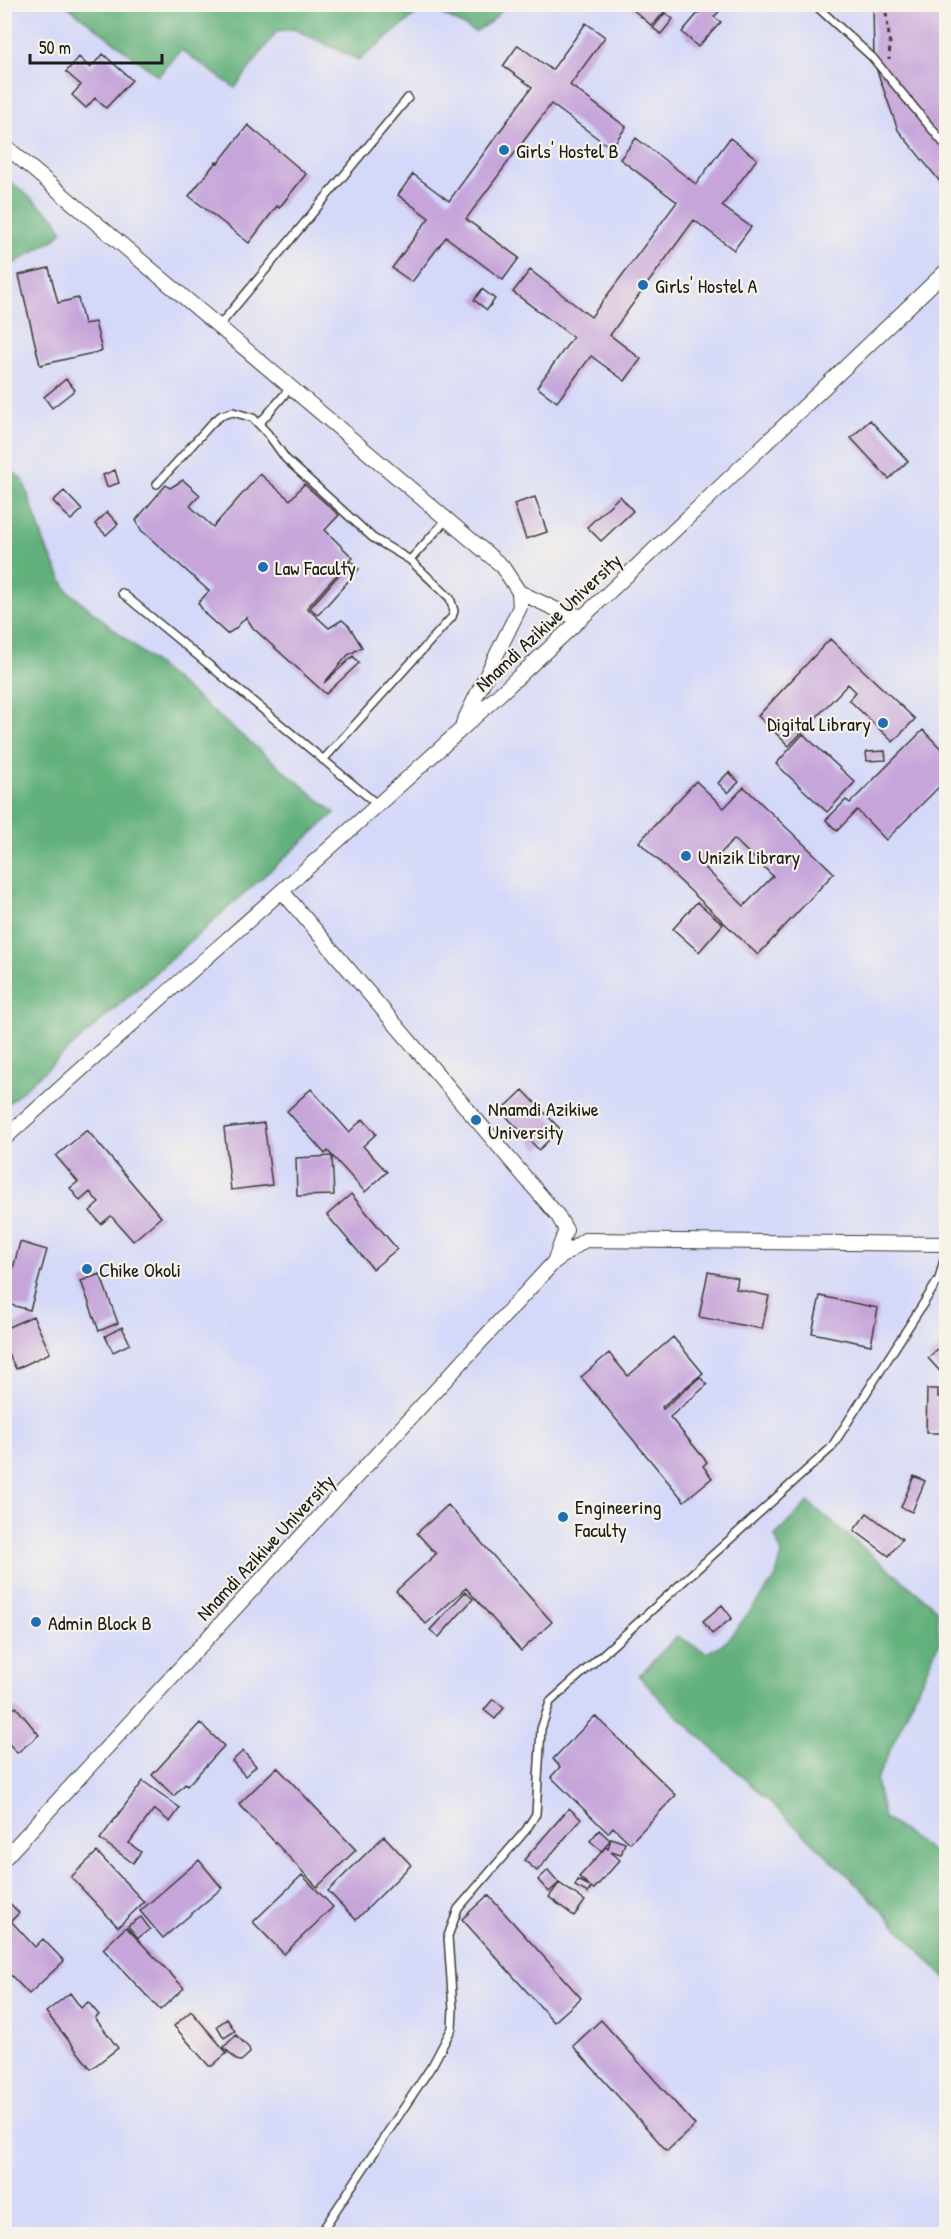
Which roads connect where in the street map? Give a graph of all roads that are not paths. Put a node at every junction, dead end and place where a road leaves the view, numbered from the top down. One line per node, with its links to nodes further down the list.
1 (814, 4): 4 (lane)
2 (408, 98): 6 (lane)
3 (4, 145): 6 (street)
4 (946, 146)
5 (946, 271): 14 (street, Nnamdi Azikiwe University)
6 (219, 326): 7 (street)
7 (291, 387): 8 (lane); 10 (street)
8 (259, 424): 9 (lane); 11 (lane)
9 (157, 484)
10 (447, 519): 11 (lane); 12 (street)
11 (410, 560): 16 (lane)
12 (519, 592): 14 (street); 15 (street)
13 (122, 593): 16 (lane)
14 (582, 616): 15 (street, Nnamdi Azikiwe University)
15 (458, 733): 17 (street, Nnamdi Azikiwe University)
16 (323, 760): 17 (lane)
17 (378, 805): 18 (street, Nnamdi Azikiwe University)
18 (282, 891): 19 (street, Nnamdi Azikiwe University); 20 (street)
19 (4, 1139)
20 (566, 1230): 21 (street); 23 (street, Nnamdi Azikiwe University)
21 (585, 1240): 22 (street); 23 (street, Nnamdi Azikiwe University)
22 (946, 1244): 25 (lane)
23 (554, 1262): 24 (street, Nnamdi Azikiwe University)
24 (4, 1859)
25 (320, 2235)

